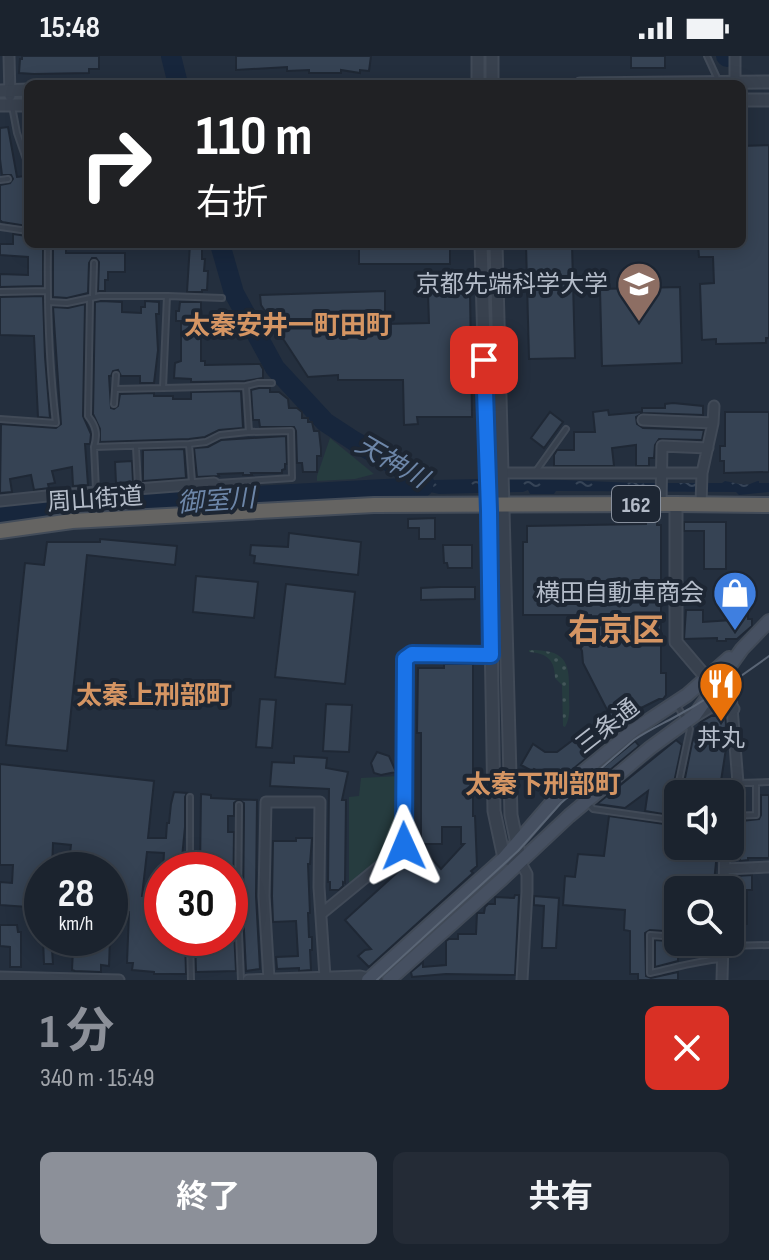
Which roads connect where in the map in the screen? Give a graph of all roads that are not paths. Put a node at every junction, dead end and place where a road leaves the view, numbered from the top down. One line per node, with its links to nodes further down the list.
1 (9, 56): 13 (street)
2 (478, 56): 6 (street)
3 (492, 56): 7 (street)
4 (707, 56): 8 (lane)
5 (735, 56): 9 (street)
6 (478, 80)
7 (492, 80)
8 (718, 80)
9 (735, 80)
10 (746, 82): 11 (street)
11 (769, 82)
12 (24, 90): 13 (street)
13 (4, 91): 16 (street)
14 (746, 100): 15 (street)
15 (769, 100)
16 (6, 105): 17 (lane)
17 (24, 153)
18 (8, 179): 19 (lane)
19 (0, 180)
20 (0, 227): 21 (lane)
21 (24, 230)
22 (48, 248): 26 (lane)
23 (481, 248): 59 (street)
24 (496, 248): 49 (street)
25 (94, 263): 30 (lane)
26 (47, 291): 27 (lane); 31 (lane)
27 (0, 292)
28 (167, 296): 29 (lane); 30 (lane); 35 (lane)
29 (222, 298)
30 (91, 299): 31 (lane); 46 (lane)
31 (48, 302): 39 (lane)
32 (116, 375): 36 (lane)
33 (272, 383): 34 (lane)
34 (246, 386): 35 (lane); 43 (lane)
35 (163, 388): 36 (lane)
36 (115, 389): 37 (lane)
37 (114, 404)
38 (714, 406): 41 (street)
39 (0, 419)
40 (643, 420): 41 (street)
41 (713, 423): 47 (street)
42 (566, 429): 48 (lane)
43 (249, 432): 44 (lane); 52 (lane)
44 (189, 444): 45 (lane); 53 (lane)
45 (136, 446): 46 (lane); 54 (lane)
46 (94, 447): 55 (lane)
47 (708, 448): 50 (street); 51 (street)
48 (535, 473): 49 (street); 50 (street)
49 (501, 474): 59 (street)
50 (662, 475): 51 (street); 57 (street)
51 (702, 475): 58 (street)
52 (214, 483): 53 (street); 61 (street)
53 (192, 485): 54 (street)
54 (138, 489): 55 (street)
55 (96, 492): 56 (street)
56 (0, 501)
57 (661, 501): 58 (highway, 周山街道 / 162); 59 (highway, 周山街道 / 162)
58 (701, 503): 60 (highway, 周山街道 / 162)
59 (496, 504): 61 (highway, 周山街道 / 162); 62 (highway, 周山街道 / 162); 65 (highway, 周山街道 / 162); 68 (street); 82 (street)
60 (769, 505)
61 (216, 511): 64 (highway, 周山街道 / 162)
62 (676, 511): 63 (highway, 周山街道 / 162); 70 (street)
63 (769, 515)
64 (0, 531)
65 (0, 538)
66 (769, 621): 67 (main road, 三条通)
67 (742, 649): 69 (main road, 三条通); 70 (main road, 三条通)
68 (491, 655): 84 (street); 90 (street)
69 (729, 667): 70 (main road, 三条通); 72 (street)
70 (711, 683): 71 (main road, 三条通); 72 (street); 73 (main road, 三条通)
71 (676, 704): 73 (lane); 82 (main road, 三条通)
72 (733, 709): 73 (street); 74 (street)
73 (686, 722): 79 (main road, 三条通); 79 (lane)
74 (738, 780)
75 (769, 782): 77 (lane)
76 (744, 783): 77 (lane)
77 (756, 783): 81 (lane)
78 (190, 797): 83 (lane)
79 (587, 801): 86 (main road, 三条通)
80 (239, 805): 102 (lane)
81 (744, 815)
82 (517, 845): 84 (main road, 三条通); 86 (street)
83 (190, 852)
84 (504, 858): 86 (street); 104 (main road, 三条通)
85 (725, 860): 88 (street)
86 (521, 863): 106 (main road, 三条通); 107 (street)
87 (769, 867): 88 (street)
88 (725, 869): 89 (street)
89 (725, 876)
90 (321, 914): 97 (street); 99 (street)
91 (664, 936): 95 (lane)
92 (744, 944): 93 (lane)
93 (769, 945)
94 (190, 956): 101 (lane)
95 (723, 959): 108 (street)
96 (0, 977): 98 (street)
97 (325, 977): 99 (street); 104 (street)
98 (53, 979): 100 (street)
99 (269, 979): 103 (street)
100 (119, 980)
101 (191, 980)
102 (241, 980)
103 (248, 980)
104 (368, 980): 105 (street)
105 (378, 980)
106 (389, 980)
107 (522, 980)
108 (722, 980)

